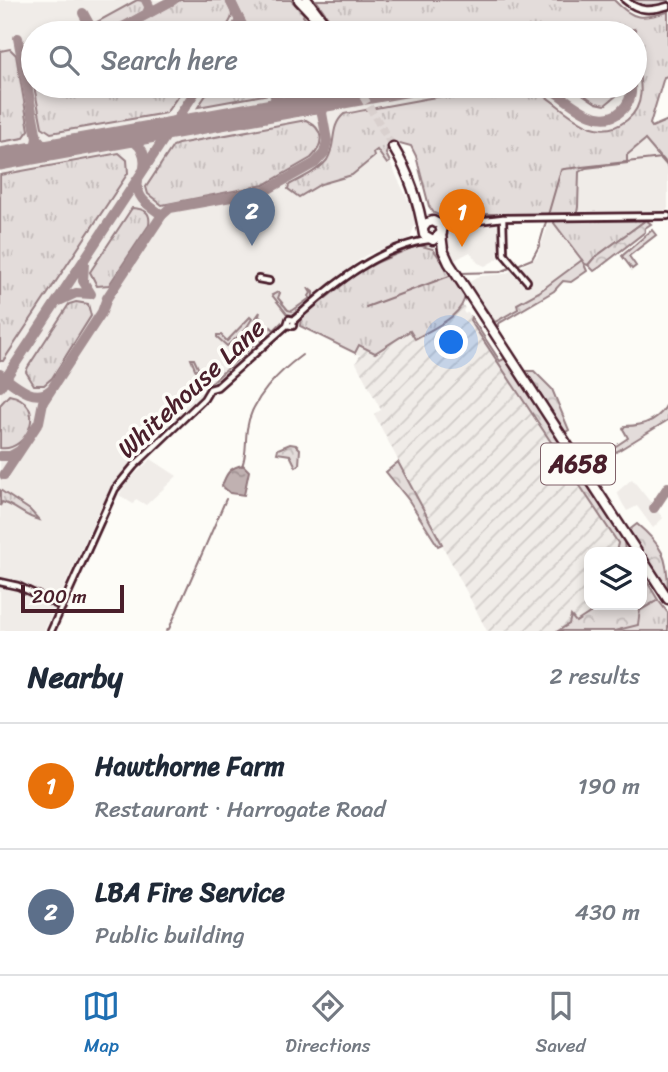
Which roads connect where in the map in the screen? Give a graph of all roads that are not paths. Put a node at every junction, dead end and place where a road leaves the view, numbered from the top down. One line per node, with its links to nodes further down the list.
1 (299, 0): 5 (highway)
2 (307, 0): 6 (highway)
3 (625, 0): 4 (street)
4 (668, 6)
5 (318, 21)
6 (323, 21)
7 (395, 146): 8 (highway)
8 (414, 184): 11 (highway); 13 (highway)
9 (668, 216): 10 (street)
10 (503, 218): 12 (street); 20 (street)
11 (437, 222): 12 (street); 13 (highway); 14 (highway)
12 (452, 223): 14 (street)
13 (423, 229): 15 (highway); 16 (street)
14 (441, 233): 15 (highway); 17 (highway, A658)
15 (430, 240): 16 (street, Whitehouse Lane); 17 (highway, A658)
16 (416, 241): 24 (street, Whitehouse Lane)
17 (443, 250): 21 (highway, A658)
18 (258, 279): 19 (street)
19 (269, 281)
20 (527, 281)
21 (634, 547)
22 (647, 567): 25 (highway)
23 (0, 582): 26 (street)
24 (65, 600): 26 (street); 27 (street, Whitehouse Lane)
25 (668, 600)
26 (53, 602): 27 (street)
27 (62, 607): 28 (street, Whitehouse Lane)
28 (51, 631)

